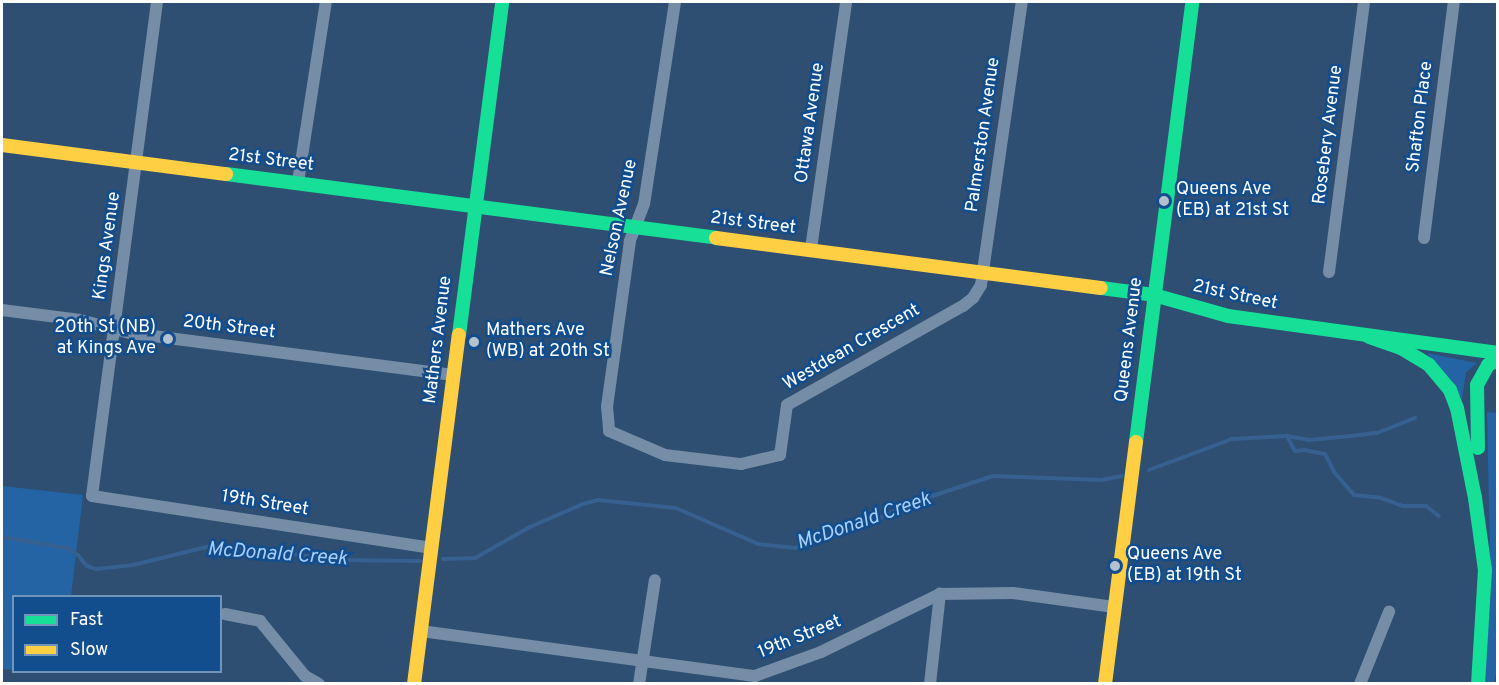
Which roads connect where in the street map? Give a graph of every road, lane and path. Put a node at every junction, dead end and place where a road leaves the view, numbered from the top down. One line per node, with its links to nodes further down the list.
1 (157, 2): 11 (street, Kings Avenue)
2 (326, 2): 12 (street)
3 (502, 2): 13 (main road, Mathers Avenue)
4 (675, 2): 14 (street, Nelson Avenue)
5 (846, 2): 16 (street, Ottawa Avenue)
6 (1022, 2): 18 (street, Palmerston Avenue)
7 (1192, 2): 19 (main road, Queens Avenue)
8 (1364, 2): 17 (street, Rosebery Avenue)
9 (1454, 2): 15 (street, Shafton Place)
10 (2, 145): 11 (main road, 21st Street)
11 (137, 163): 12 (main road, 21st Street); 21 (street, Kings Avenue)
12 (298, 182): 13 (main road, 21st Street)
13 (474, 208): 14 (main road, 21st Street); 25 (main road, Mathers Avenue)
14 (636, 229): 16 (main road, 21st Street); 26 (street, Nelson Avenue)
15 (1424, 238)
16 (811, 249): 18 (main road, 21st Street)
17 (1329, 272)
18 (983, 273): 19 (main road, 21st Street); 26 (street, Westdean Crescent)
19 (1154, 295): 22 (main road, 21st Street); 32 (main road, Queens Avenue)
20 (2, 310): 21 (street, 20th Street)
21 (115, 330): 25 (street, 20th Street); 27 (street, Kings Avenue)
22 (1369, 337): 23 (main road, 21st Street); 29 (main road)
23 (1497, 353)
24 (1497, 360): 29 (main road)
25 (453, 375): 28 (main road, Mathers Avenue)
26 (607, 406)
27 (92, 496): 28 (street, 19th Street)
28 (432, 548): 35 (main road, Mathers Avenue)
29 (1485, 570): 43 (main road)
30 (655, 580): 36 (street)
31 (940, 594): 32 (street, 19th Street); 36 (street, 19th Street); 40 (street)
32 (1114, 607): 41 (main road, Queens Avenue)
33 (1389, 612): 42 (street)
34 (225, 614): 37 (street)
35 (421, 631): 36 (street, 19th Street); 38 (main road, Mathers Avenue)
36 (642, 662): 39 (street)
37 (320, 684)
38 (414, 684)
39 (639, 684)
40 (930, 684)
41 (1105, 684)
42 (1360, 684)
43 (1478, 684)

